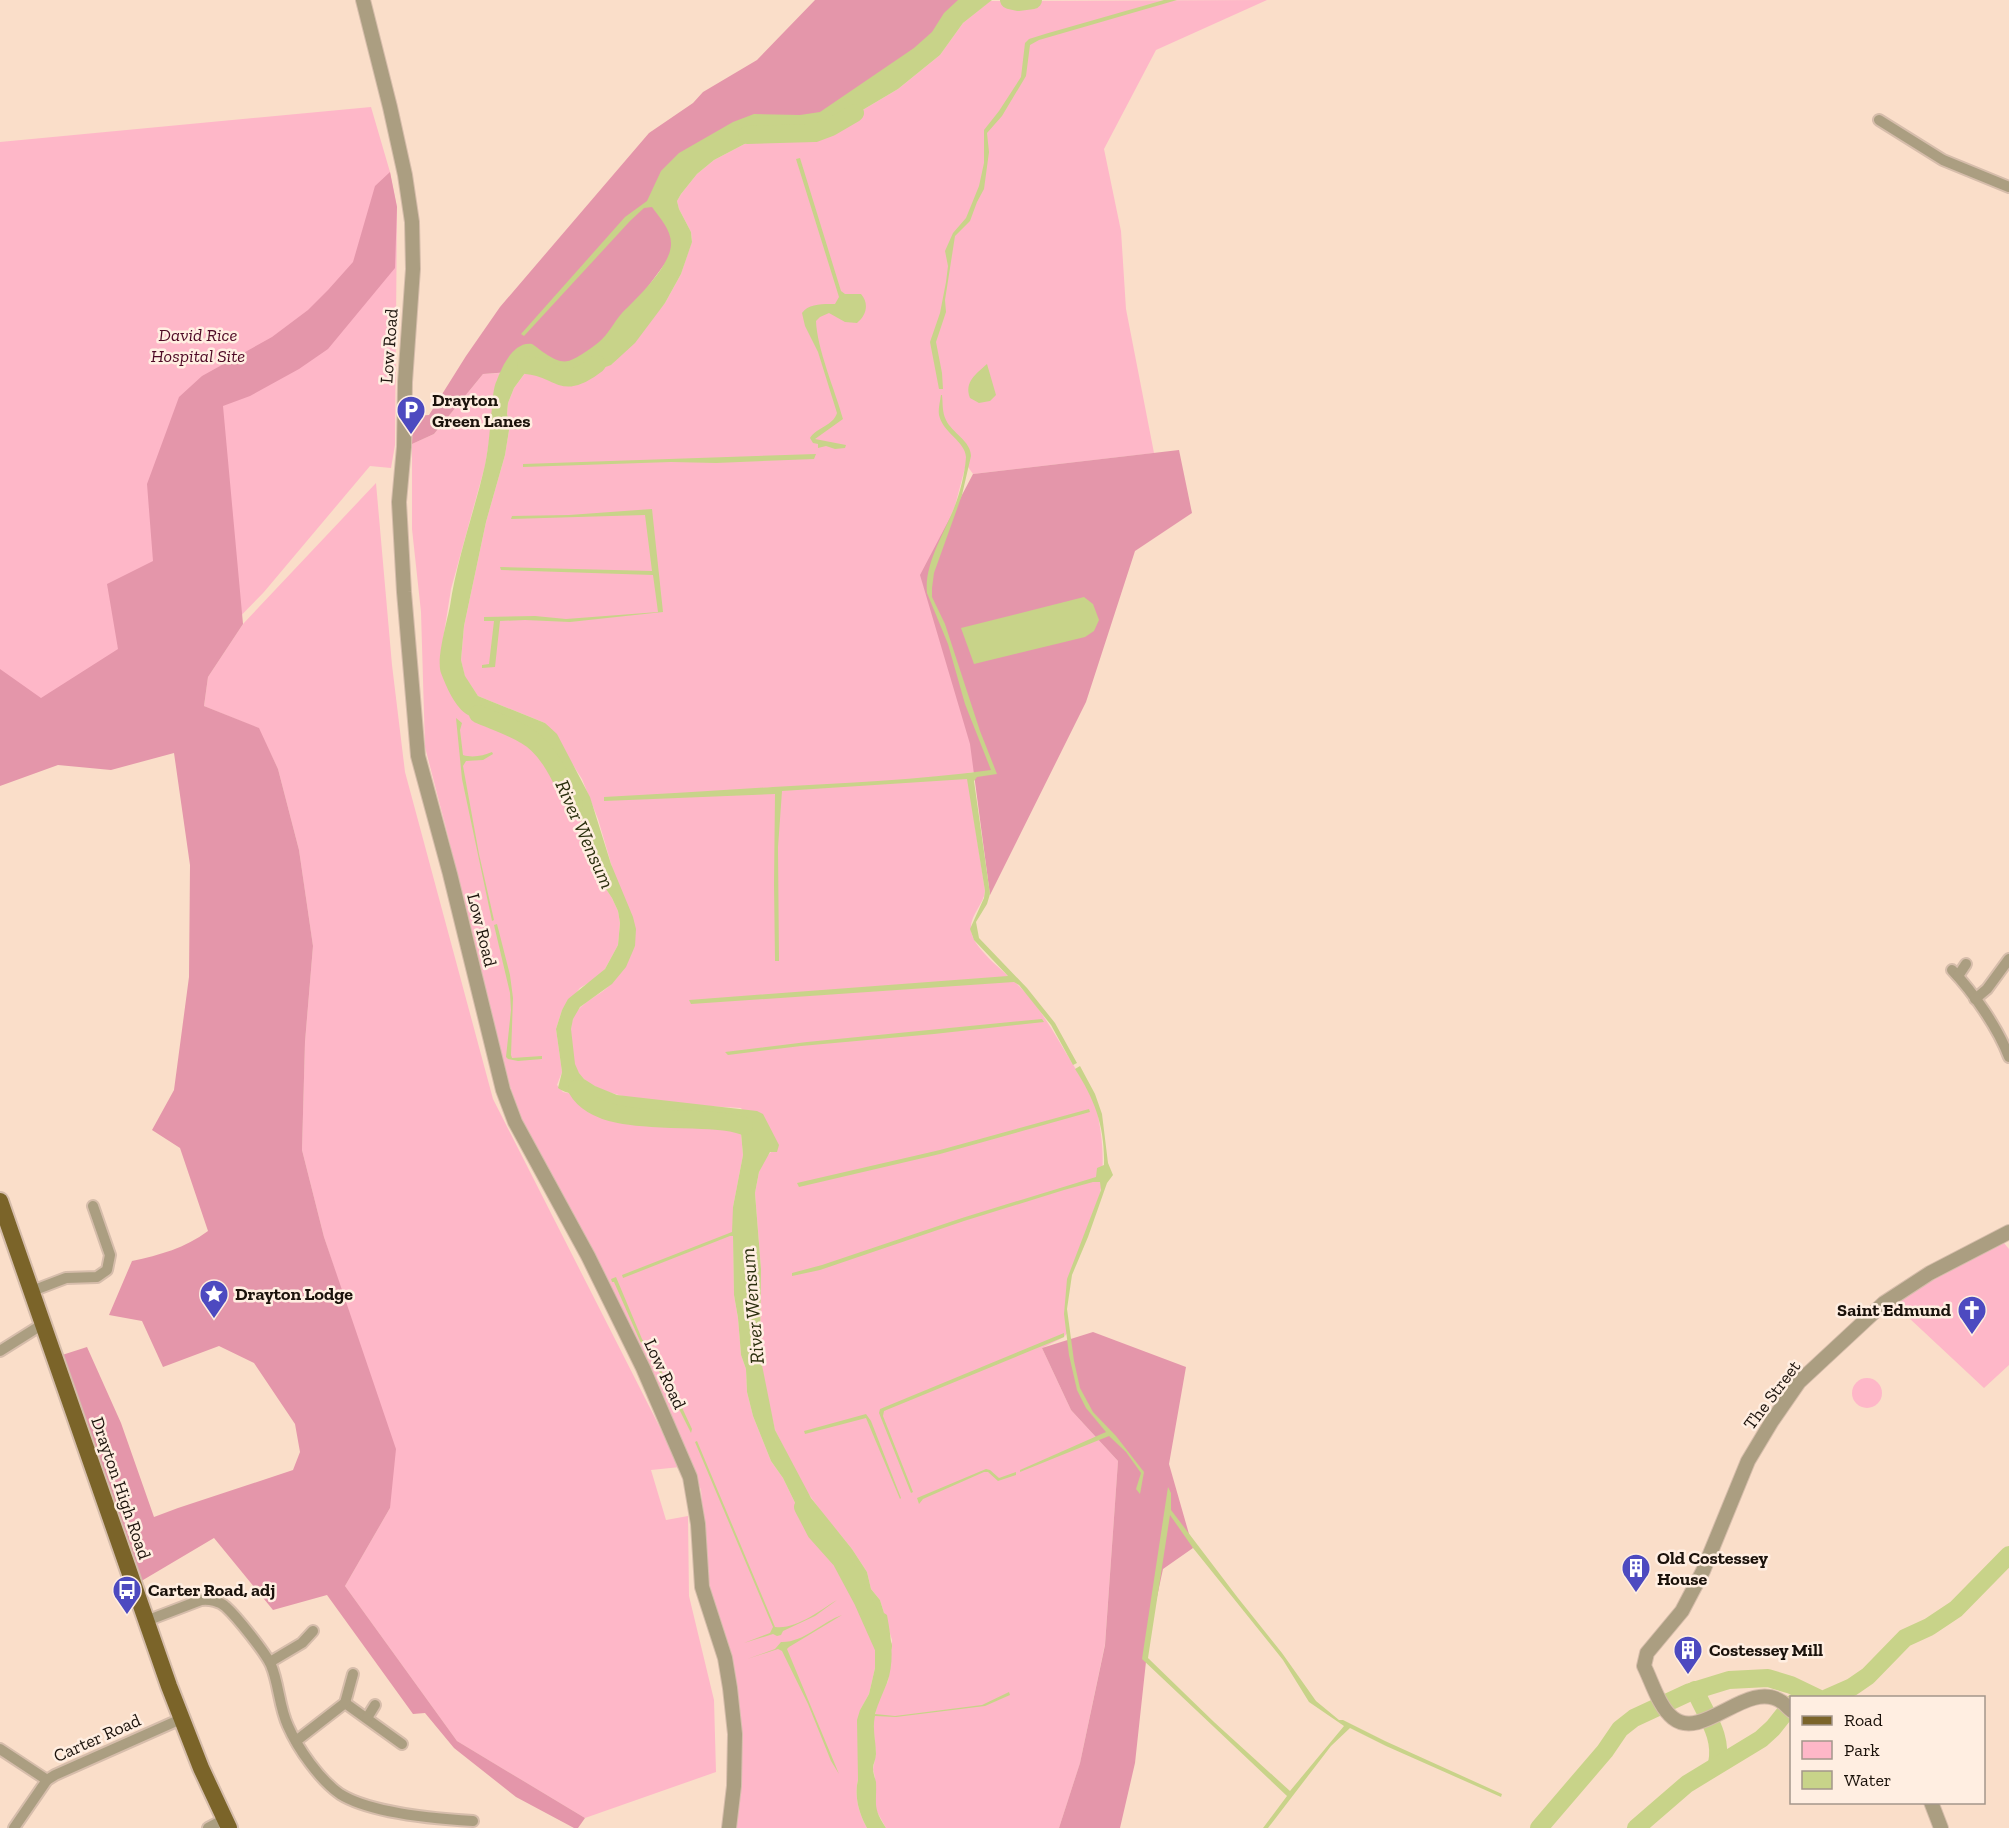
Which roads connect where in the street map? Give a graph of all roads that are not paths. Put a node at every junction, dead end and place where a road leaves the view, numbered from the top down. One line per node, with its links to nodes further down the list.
1 (363, 0): 33 (street, Low Road)
2 (1879, 120): 3 (street)
3 (2009, 187)
4 (2009, 959): 6 (street)
5 (1966, 964): 6 (street)
6 (1975, 999): 7 (street)
7 (2009, 1057)
8 (0, 1201): 11 (main road, Drayton High Road)
9 (108, 1211): 11 (street)
10 (2009, 1232): 20 (street, The Street)
11 (32, 1291): 12 (main road, Drayton High Road)
12 (43, 1324): 13 (street); 14 (main road, Drayton High Road)
13 (0, 1351)
14 (146, 1621): 16 (street); 22 (main road, Drayton High Road)
15 (313, 1631): 16 (street)
16 (270, 1662): 23 (street)
17 (353, 1674): 18 (street)
18 (345, 1704): 21 (street); 23 (street)
19 (375, 1705): 21 (street)
20 (1788, 1708)
21 (366, 1718): 24 (street)
22 (181, 1719): 26 (street, Carter Road); 30 (main road, Drayton High Road)
23 (296, 1741): 29 (street)
24 (402, 1744)
25 (0, 1749): 26 (street)
26 (47, 1780): 31 (street, Carter Road)
27 (1931, 1804): 34 (street)
28 (473, 1821): 29 (street)
29 (439, 1823)
30 (227, 1824): 32 (street, Drayton High Road)
31 (14, 1828)
32 (208, 1828)
33 (729, 1828)
34 (1941, 1828)

